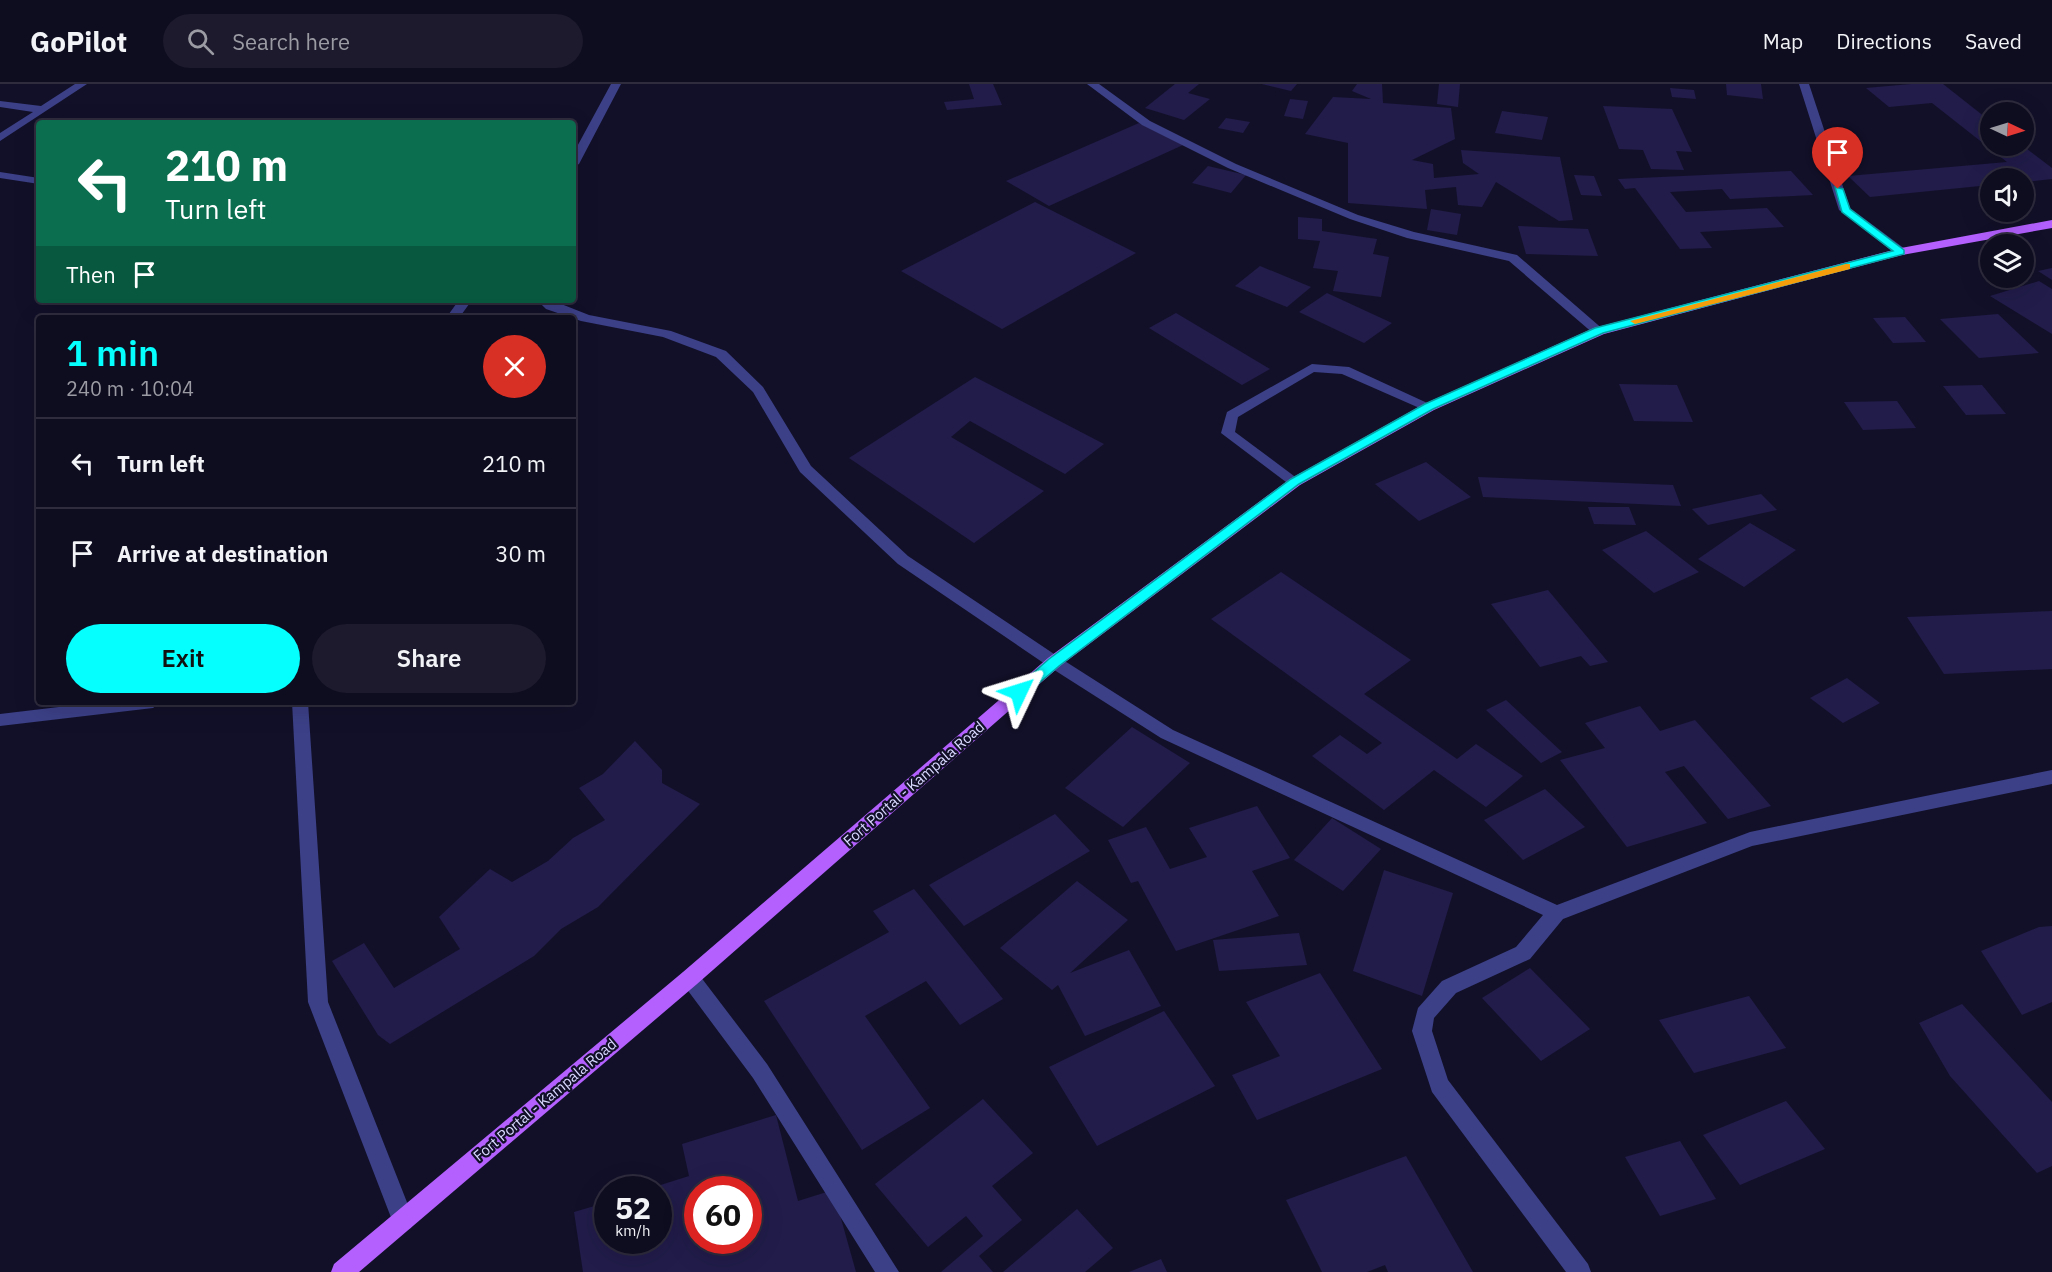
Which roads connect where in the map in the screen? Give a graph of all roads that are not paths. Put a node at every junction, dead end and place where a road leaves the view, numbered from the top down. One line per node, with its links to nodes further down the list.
1 (82, 84): 6 (street)
2 (616, 84): 8 (street)
3 (1092, 84): 16 (street)
4 (1804, 84): 12 (street)
5 (0, 104): 6 (street)
6 (44, 110): 7 (street)
7 (0, 138)
8 (576, 158)
9 (0, 175): 10 (street)
10 (36, 181)
11 (2052, 224): 12 (main road, Fort Portal - Kampala Road)
12 (1901, 252): 16 (main road, Fort Portal - Kampala Road)
13 (464, 303): 15 (street)
14 (546, 303): 19 (street)
15 (454, 315)
16 (1599, 331): 17 (main road, Fort Portal - Kampala Road)
17 (1429, 407): 18 (main road, Fort Portal - Kampala Road); 18 (street)
18 (1295, 482): 19 (main road, Fort Portal - Kampala Road)
19 (1054, 662): 24 (street); 25 (main road, Fort Portal - Kampala Road)
20 (128, 705): 22 (street)
21 (300, 705): 26 (street)
22 (0, 720)
23 (2052, 777): 24 (street)
24 (1556, 913): 29 (street)
25 (690, 978): 26 (main road, Fort Portal - Kampala Road); 28 (street)
26 (403, 1220): 27 (main road, Fort Portal - Kampala Road)
27 (342, 1272)
28 (888, 1272)
29 (1580, 1272)

